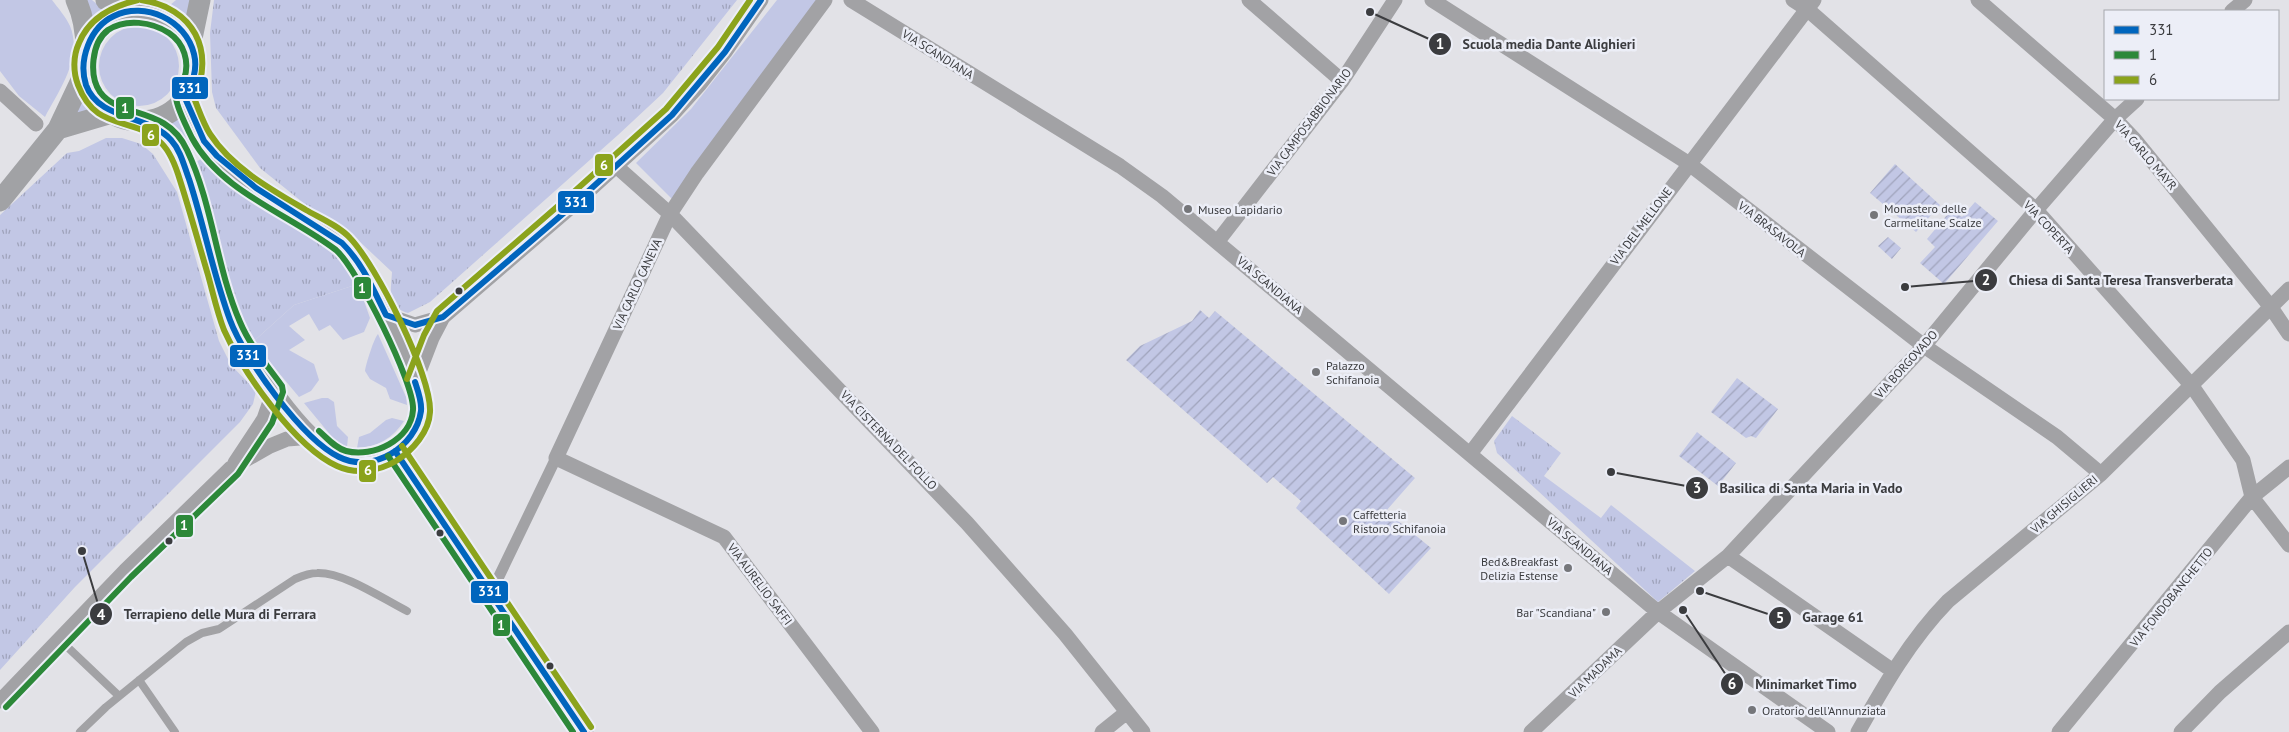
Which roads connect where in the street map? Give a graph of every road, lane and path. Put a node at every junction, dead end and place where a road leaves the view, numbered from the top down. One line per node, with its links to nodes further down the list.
1 (76, 0): 17 (main road)
2 (106, 0): 14 (main road)
3 (200, 0): 16 (main road)
4 (761, 0): 29 (street)
5 (825, 0): 32 (street, VIA CARLO CANEVA)
6 (851, 0): 33 (street, VIA SCANDIANA)
7 (1249, 0): 19 (street)
8 (1395, 0): 19 (street, VIA CAMPOSABBIONARIO)
9 (1432, 0): 28 (street, VIA BRASAVOLA)
10 (1793, 0): 13 (street, VIA COPERTA)
11 (1978, 0): 24 (street, VIA CARLO MAYR)
12 (2245, 0): 15 (street)
13 (1810, 5): 28 (street, VIA DEL MELLONE); 31 (street, VIA COPERTA)
14 (148, 6): 16 (main road); 17 (main road)
15 (2233, 10)
16 (191, 43): 21 (main road)
17 (86, 51): 18 (main road)
18 (84, 74): 23 (main road); 27 (main road)
19 (1342, 81): 33 (street, VIA CAMPOSABBIONARIO)
20 (0, 92): 26 (street)
21 (185, 98): 25 (main road); 36 (street)
22 (2136, 100): 24 (street, VIA BORGOVADO)
23 (112, 113): 25 (main road); 27 (main road)
24 (2115, 119): 31 (street, VIA BORGOVADO); 35 (street, VIA CARLO MAYR)
25 (146, 122): 42 (street)
26 (36, 124)
27 (58, 129): 30 (main road)
28 (1688, 164): 39 (street, VIA BRASAVOLA); 45 (street, VIA DEL MELLONE)
29 (616, 166): 32 (street, VIA CISTERNA DEL FOLLO); 37 (street)
30 (0, 201)
31 (2036, 210): 39 (street, VIA BORGOVADO); 41 (street, VIA COPERTA)
32 (670, 214): 46 (street, VIA CARLO CANEVA); 62 (street, VIA CISTERNA DEL FOLLO)
33 (1218, 241): 45 (street, VIA SCANDIANA)
34 (2289, 289): 35 (street, VIA GHISIGLIERI)
35 (2270, 306): 38 (street, VIA CARLO MAYR); 41 (street, VIA GHISIGLIERI)
36 (386, 315): 37 (street); 40 (street)
37 (443, 317): 40 (street)
38 (2289, 334)
39 (1924, 346): 49 (street, VIA BRASAVOLA); 52 (street, VIA BORGOVADO)
40 (415, 382): 44 (street)
41 (2192, 386): 49 (street, VIA GHISIGLIERI); 50 (street, VIA COPERTA)
42 (274, 390): 43 (street); 48 (street)
43 (312, 437): 44 (street); 48 (street)
44 (395, 451): 53 (street)
45 (1470, 454): 55 (street, VIA SCANDIANA)
46 (556, 458): 53 (street, VIA CARLO CANEVA); 66 (street, VIA AURELIO SAFFI)
47 (2289, 467): 50 (street, VIA FONDOBANCHETTO)
48 (231, 468): 57 (street)
49 (2100, 474): 58 (street, VIA GHISIGLIERI)
50 (2252, 497): 51 (street, VIA COPERTA); 72 (street, VIA FONDOBANCHETTO)
51 (2289, 545)
52 (1728, 556): 55 (street, VIA BORGOVADO); 58 (street)
53 (491, 593): 65 (street)
54 (407, 611): 59 (lane)
55 (1658, 612): 69 (street, VIA MADAMA); 70 (street, VIA SCANDIANA)
56 (2289, 632): 73 (street)
57 (59, 639): 60 (lane); 61 (street)
58 (1893, 671): 71 (street, VIA GHISIGLIERI)
59 (140, 680): 60 (lane); 64 (lane)
60 (119, 696): 63 (lane)
61 (0, 701)
62 (1127, 712): 67 (street); 68 (street, VIA CISTERNA DEL FOLLO)
63 (80, 732)
64 (175, 732)
65 (584, 732)
66 (872, 732)
67 (1102, 732)
68 (1143, 732)
69 (1531, 732)
70 (1828, 732)
71 (1858, 732)
72 (2059, 732)
73 (2181, 732)

